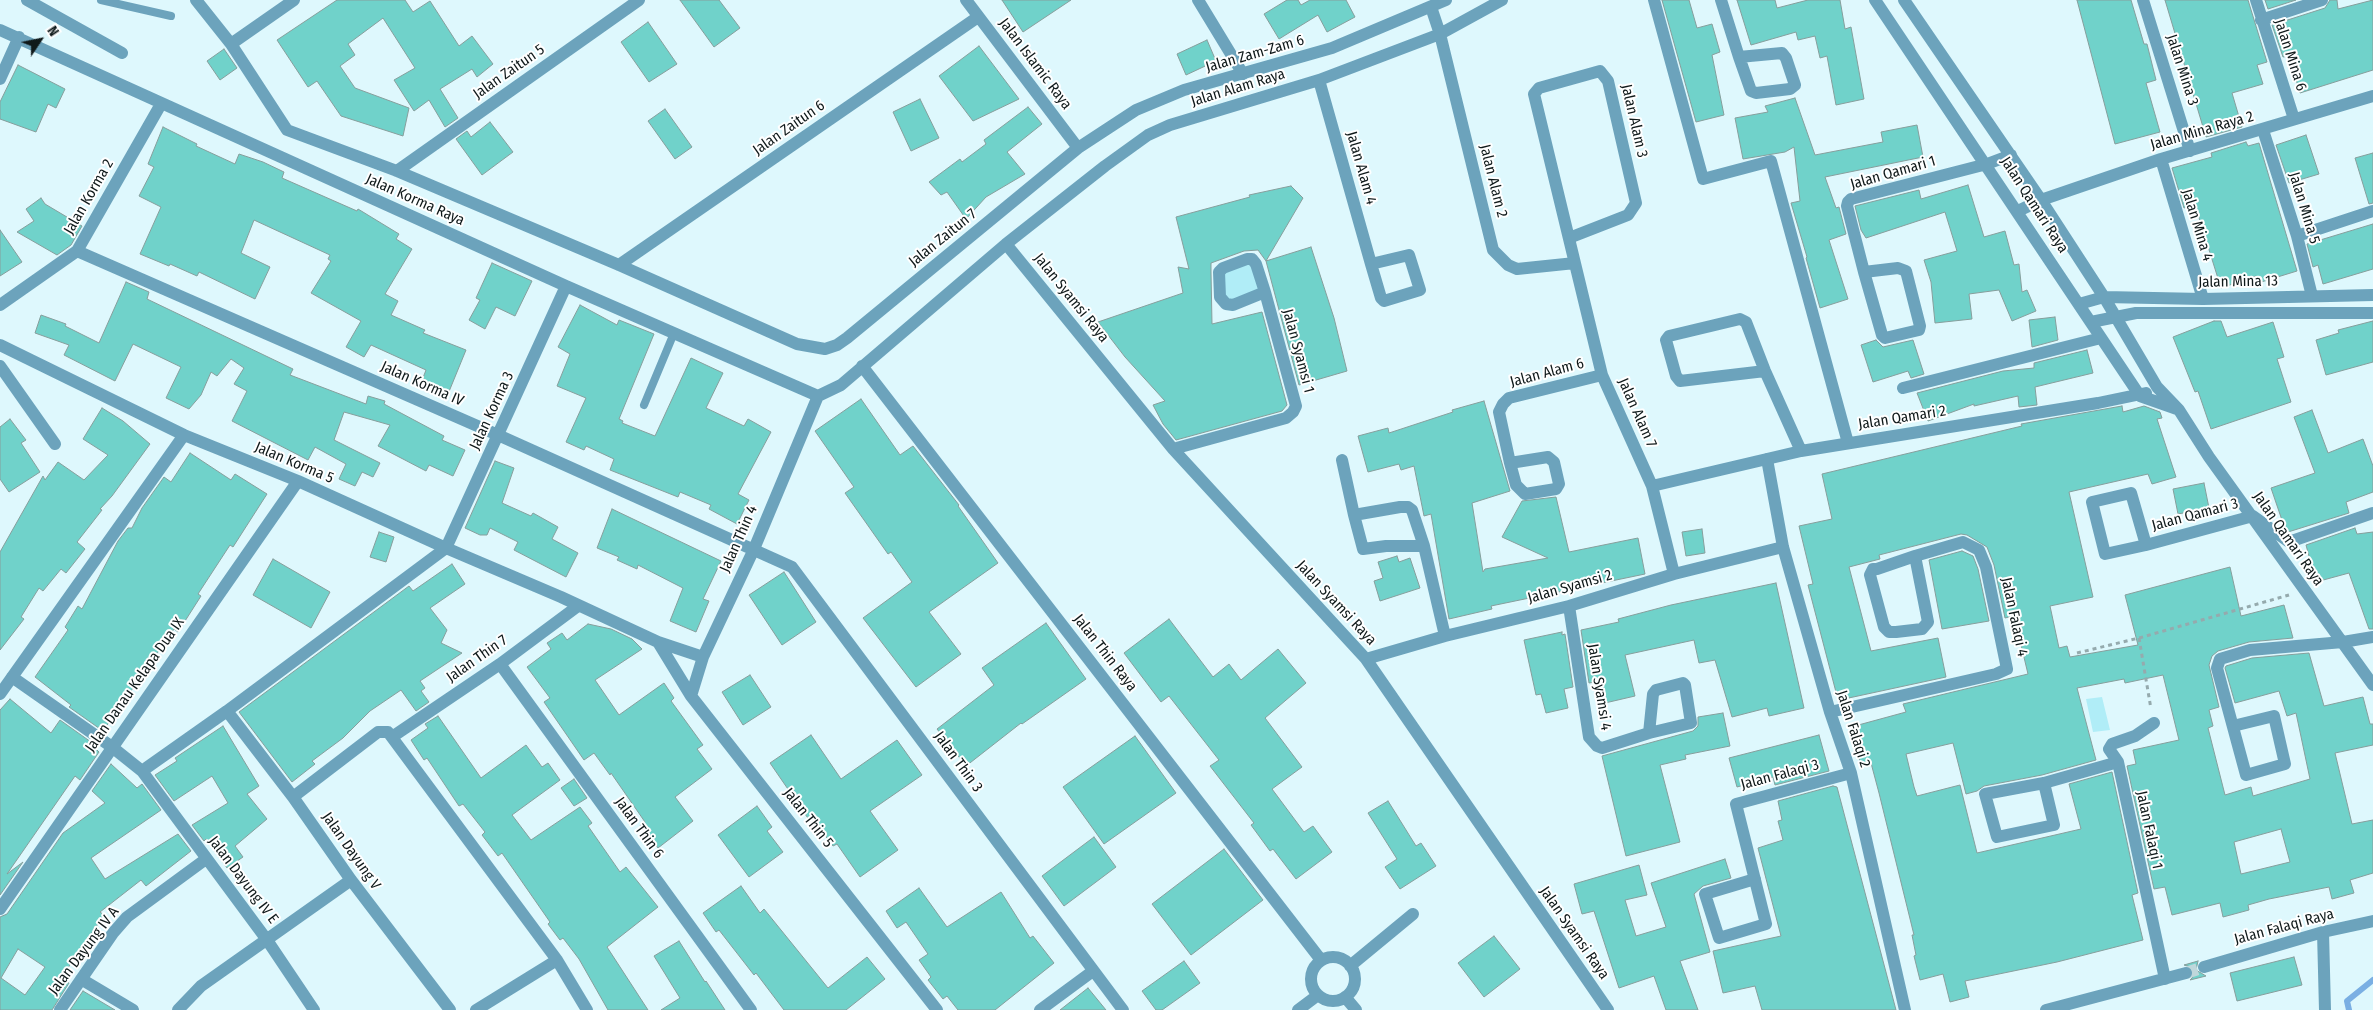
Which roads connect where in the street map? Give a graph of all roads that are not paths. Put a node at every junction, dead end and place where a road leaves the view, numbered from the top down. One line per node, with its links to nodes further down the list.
1 (27, 0): 25 (street)
2 (101, 0): 18 (lane)
3 (196, 0): 24 (street)
4 (294, 0): 24 (street)
5 (639, 0): 39 (street, Jalan Zaitun 5)
6 (966, 0): 19 (street, Jalan Islamic Raya)
7 (1198, 0): 27 (street)
8 (1446, 0): 17 (street, Jalan Zam-Zam 6)
9 (1502, 0): 22 (street, Jalan Alam Raya)
10 (1654, 0): 77 (street)
11 (1721, 0): 26 (street)
12 (1875, 0): 38 (street, Jalan Qamari Raya)
13 (1904, 0): 36 (street, Jalan Qamari Raya)
14 (2143, 0): 35 (street, Jalan Mina 3)
15 (2256, 0): 20 (street, Jalan Mina 6)
16 (2322, 0): 20 (street)
17 (1431, 7): 22 (street, Jalan Alam 2); 27 (street, Jalan Zam-Zam 6)
18 (171, 16)
19 (978, 17): 34 (street, Jalan Islamic Raya); 49 (street, Jalan Zaitun 6)
20 (2261, 20): 32 (street, Jalan Mina 6)
21 (0, 30): 23 (street, Jalan Korma Raya)
22 (1440, 34): 29 (street, Jalan Alam Raya); 47 (street, Jalan Alam 2)
23 (19, 37): 28 (street); 31 (street, Jalan Korma Raya)
24 (230, 44): 39 (street)
25 (122, 53)
26 (1739, 57): 26 (street)
27 (1243, 74): 34 (street, Jalan Zam-Zam 6)
28 (0, 80)
29 (1319, 80): 45 (street, Jalan Alam Raya); 48 (street, Jalan Alam 4)
30 (2373, 96): 32 (street, Jalan Mina Raya 2)
31 (161, 104): 46 (street, Jalan Korma 2); 51 (street, Jalan Korma Raya)
32 (2294, 119): 33 (street, Jalan Mina Raya 2)
33 (2263, 130): 35 (street, Jalan Mina Raya 2); 43 (street, Jalan Mina 5)
34 (1078, 148): 49 (street, Jalan Zaitun 7)
35 (2190, 151): 37 (street, Jalan Mina Raya 2)
36 (2010, 155): 38 (street, Jalan Qamari 1); 40 (street, Jalan Qamari Raya)
37 (2161, 159): 40 (street, Jalan Mina Raya 2); 56 (street, Jalan Mina 4)
38 (1987, 164): 41 (street, Jalan Qamari Raya); 50 (street, Jalan Qamari 1)
39 (397, 171): 49 (street)
40 (2041, 200): 41 (street, Jalan Mina Raya 2); 55 (street, Jalan Qamari Raya)
41 (2018, 211): 57 (street, Jalan Qamari Raya)
42 (2373, 211): 43 (street)
43 (2297, 236): 54 (street, Jalan Mina 5)
44 (1569, 238): 44 (street, Jalan Alam 3); 47 (street, Jalan Alam 3)
45 (1006, 244): 66 (street, Jalan Alam Raya); 79 (street, Jalan Syamsi Raya)
46 (77, 251): 58 (street, Jalan Korma 2); 76 (street, Jalan Korma IV)
47 (1575, 263): 68 (street, Jalan Alam 7)
48 (1371, 264)
49 (619, 265)
50 (1864, 272): 50 (street, Jalan Qamari 1)
51 (566, 286): 62 (street, Jalan Korma Raya); 76 (street, Jalan Korma 3)
52 (1265, 292): 79 (street, Jalan Syamsi 1)
53 (2373, 295): 54 (street, Jalan Mina 13)
54 (2312, 296): 56 (street, Jalan Mina 13)
55 (2104, 297): 56 (street, Jalan Mina 13); 57 (street, Jalan Mina 13); 60 (street, Jalan Qamari Raya)
56 (2203, 299)
57 (2079, 304): 61 (street, Jalan Qamari Raya)
58 (0, 305)
59 (2373, 313): 60 (street)
60 (2115, 316): 61 (street); 69 (street, Jalan Qamari Raya)
61 (2091, 322): 63 (street, Jalan Qamari Raya)
62 (674, 333): 71 (street, Jalan Korma Raya); 73 (lane)
63 (2101, 338): 70 (street); 72 (street, Jalan Qamari Raya)
64 (0, 345): 75 (street, Jalan Korma 5)
65 (0, 366): 78 (street)
66 (862, 366): 71 (street, Jalan Alam Raya); 130 (street, Jalan Thin Raya)
67 (1765, 371): 67 (street); 80 (street)
68 (1602, 375): 83 (street, Jalan Alam 6); 85 (street, Jalan Alam 7)
69 (2157, 387): 72 (street, Jalan Qamari 2); 74 (street, Jalan Qamari Raya)
70 (1903, 388)
71 (818, 396): 93 (street, Jalan Thin 4)
72 (2140, 396): 74 (street); 77 (street, Jalan Qamari 2)
73 (644, 405)
74 (2179, 410): 88 (street, Jalan Qamari Raya)
75 (184, 435): 84 (street, Jalan Korma 5); 105 (street)
76 (498, 435): 92 (street, Jalan Korma 3); 93 (street, Jalan Korma IV)
77 (1848, 443): 80 (street, Jalan Qamari 2)
78 (55, 444)
79 (1173, 449): 103 (street, Jalan Syamsi Raya)
80 (1801, 451): 81 (street, Jalan Qamari 2)
81 (1767, 459): 85 (street, Jalan Qamari 2); 91 (street, Jalan Falaqi 2)
82 (1342, 460): 87 (street)
83 (1510, 463)
84 (298, 481): 92 (street, Jalan Korma 5); 115 (street, Jalan Danau Kelapa Dua IX)
85 (1652, 486): 95 (street, Jalan Alam 7)
86 (2373, 513): 88 (street)
87 (1354, 515): 90 (street); 90 (street)
88 (2253, 516): 89 (street, Jalan Qamari 3); 101 (street, Jalan Qamari Raya)
89 (2146, 544): 89 (street, Jalan Qamari 3)
90 (1424, 546): 98 (street)
91 (1783, 547): 95 (street, Jalan Syamsi 2); 110 (street, Jalan Falaqi 2)
92 (446, 548): 96 (street, Jalan Korma 5); 109 (street)
93 (754, 549): 102 (street, Jalan Thin 4); 133 (street, Jalan Thin 3)
94 (1915, 556): 94 (street, Jalan Falaqi 4); 110 (street, Jalan Falaqi 4)
95 (1674, 574): 97 (street, Jalan Syamsi 2)
96 (578, 606): 100 (street, Jalan Korma 5); 104 (street, Jalan Thin 7)
97 (1569, 606): 98 (street, Jalan Syamsi 2); 113 (street, Jalan Syamsi 4)
98 (1444, 636): 103 (street, Jalan Syamsi 2)
99 (2373, 637): 101 (street)
100 (658, 642): 102 (street, Jalan Korma 5); 108 (street, Jalan Thin 5)
101 (2343, 642): 106 (street, Jalan Qamari Raya); 112 (street)
102 (703, 657): 108 (street, Jalan Thin 4)
103 (1366, 659): 152 (street, Jalan Syamsi Raya)
104 (500, 664): 114 (street, Jalan Thin 7); 146 (street, Jalan Thin 6)
105 (12, 677): 107 (street); 115 (street, Jalan Dayung IV E)
106 (2373, 685)
107 (0, 694)
108 (691, 696): 147 (street, Jalan Thin 5)
109 (227, 711): 117 (street); 120 (street, Jalan Dayung V)
110 (1830, 712): 118 (street, Jalan Falaqi 2)
111 (2154, 723): 116 (street, Jalan Falaqi 1)
112 (2233, 726): 112 (street)
113 (1649, 733): 113 (street, Jalan Syamsi 4)
114 (392, 737): 120 (street); 129 (street)
115 (112, 747): 117 (street, Jalan Dayung IV E); 124 (street, Jalan Danau Kelapa Dua IX)
116 (2118, 762): 119 (street); 136 (street, Jalan Falaqi 1)
117 (142, 771): 121 (street, Jalan Dayung IV E)
118 (1851, 773): 122 (street, Jalan Falaqi 3); 153 (street, Jalan Falaqi 2)
119 (2044, 783): 119 (street)
120 (293, 797): 123 (street, Jalan Dayung V)
121 (206, 859): 128 (street, Jalan Dayung IV E); 135 (street, Jalan Dayung IV A)
122 (1755, 879): 122 (street, Jalan Falaqi 3)
123 (351, 880): 128 (street); 143 (street, Jalan Dayung V)
124 (0, 908)
125 (1413, 914): 131 (street)
126 (2373, 921): 127 (street, Jalan Falaqi Raya)
127 (2323, 932): 132 (street, Jalan Falaqi Raya); 155 (street)
128 (267, 940): 141 (street); 142 (street, Jalan Dayung IV E)
129 (557, 960): 144 (street); 145 (street)
130 (1322, 960): 131 (street); 137 (street)
131 (1350, 966): 138 (street)
132 (2204, 967)
133 (1093, 971): 148 (street); 149 (street, Jalan Thin 3)
134 (2186, 973): 136 (street)
135 (81, 979): 139 (street, Jalan Dayung IV A); 140 (street)
136 (2165, 979): 154 (street)
137 (1318, 995): 138 (street); 150 (street)
138 (1345, 997): 151 (street)
139 (60, 1010)
140 (133, 1010)
141 (178, 1010)
142 (314, 1010)
143 (450, 1010)
144 (476, 1010)
145 (587, 1010)
146 (751, 1010)
147 (937, 1010)
148 (1040, 1010)
149 (1123, 1010)
150 (1298, 1010)
151 (1356, 1010)
152 (1608, 1010)
153 (1905, 1010)
154 (2046, 1010)
155 (2325, 1010)

